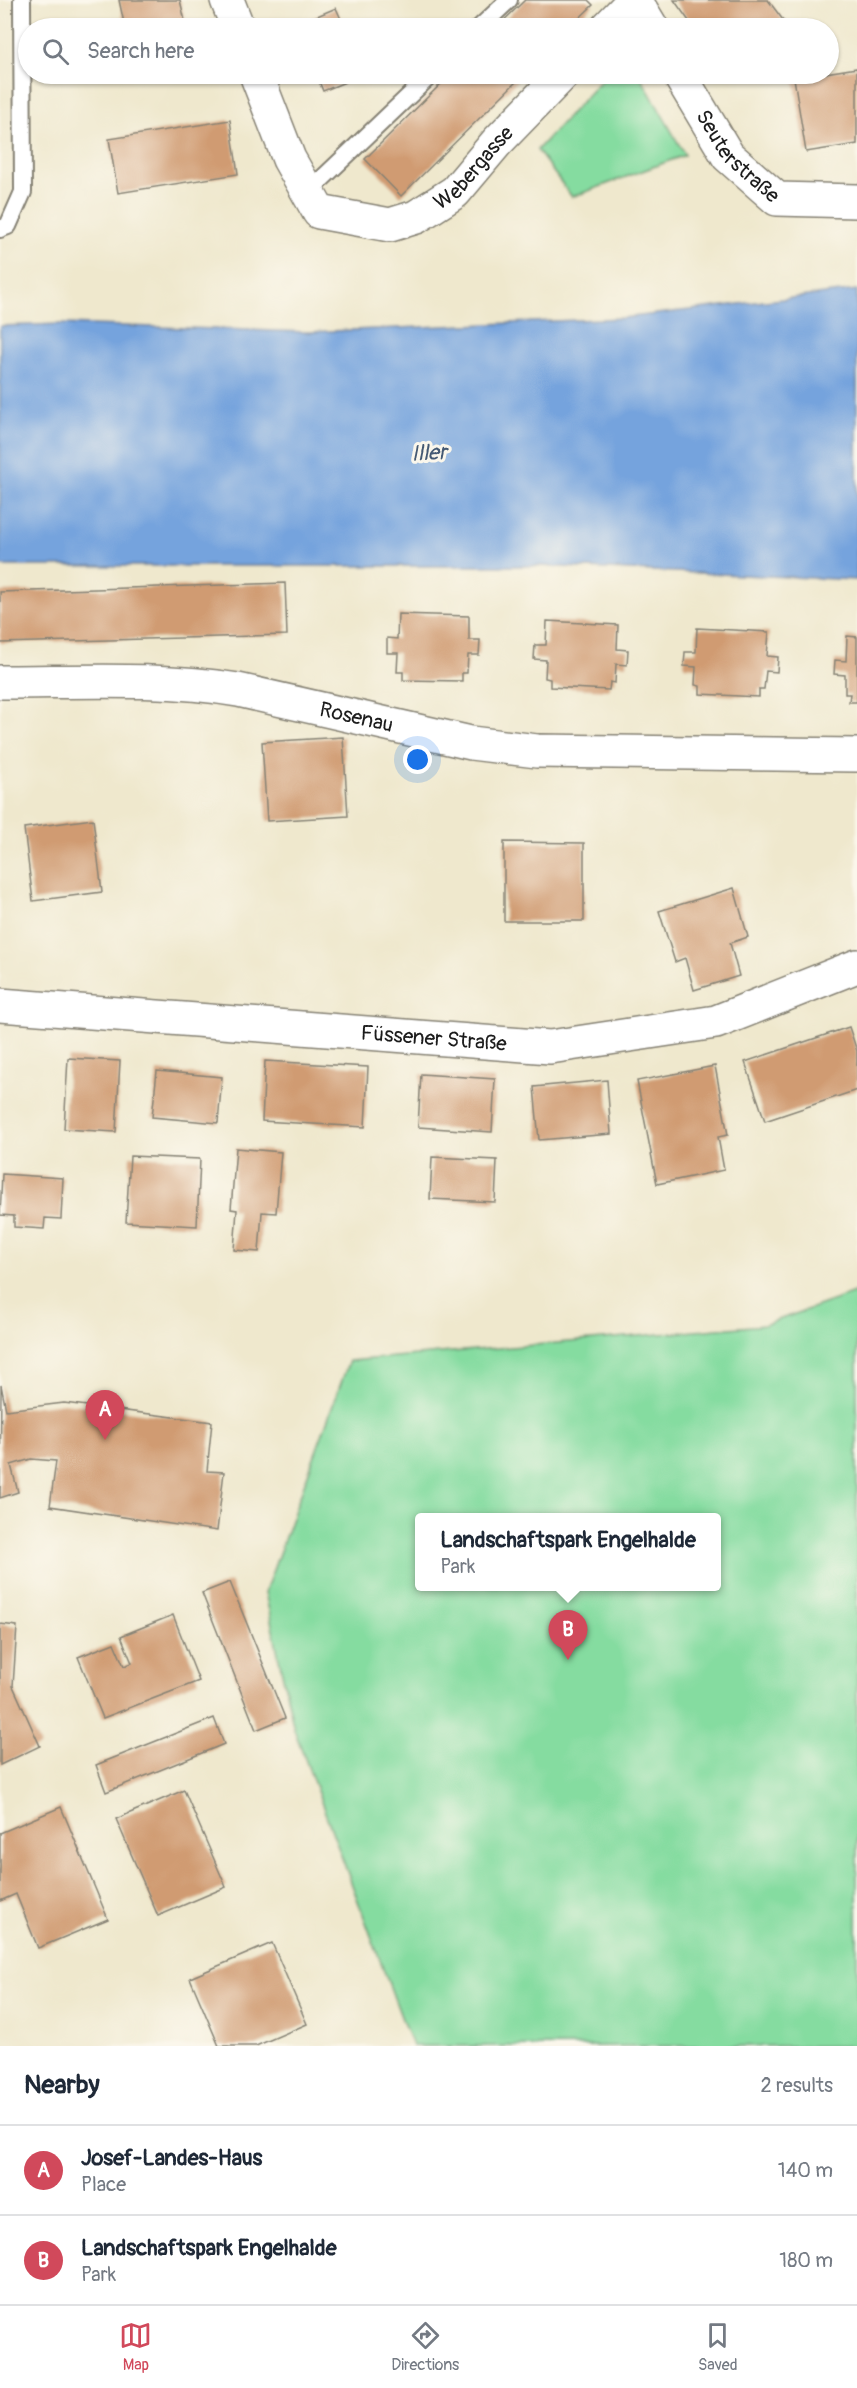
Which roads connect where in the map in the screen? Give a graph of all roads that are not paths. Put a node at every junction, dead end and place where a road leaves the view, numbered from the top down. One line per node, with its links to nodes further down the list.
1 (22, 0): 5 (lane)
2 (227, 0): 6 (street)
3 (509, 0): 7 (lane)
4 (621, 10): 8 (street)
5 (22, 18)
6 (234, 18)
7 (490, 18)
8 (635, 18)
9 (22, 84): 16 (lane)
10 (260, 84): 14 (street, Webergasse)
11 (421, 84): 14 (lane)
12 (553, 84): 14 (street, Webergasse)
13 (685, 84): 15 (street, Seuterstraße)
14 (307, 193)
15 (857, 201)
16 (0, 229)
17 (0, 682): 18 (street, Rosenau)
18 (857, 755)
19 (857, 966): 20 (street, Füssener Straße)
20 (0, 1005)

